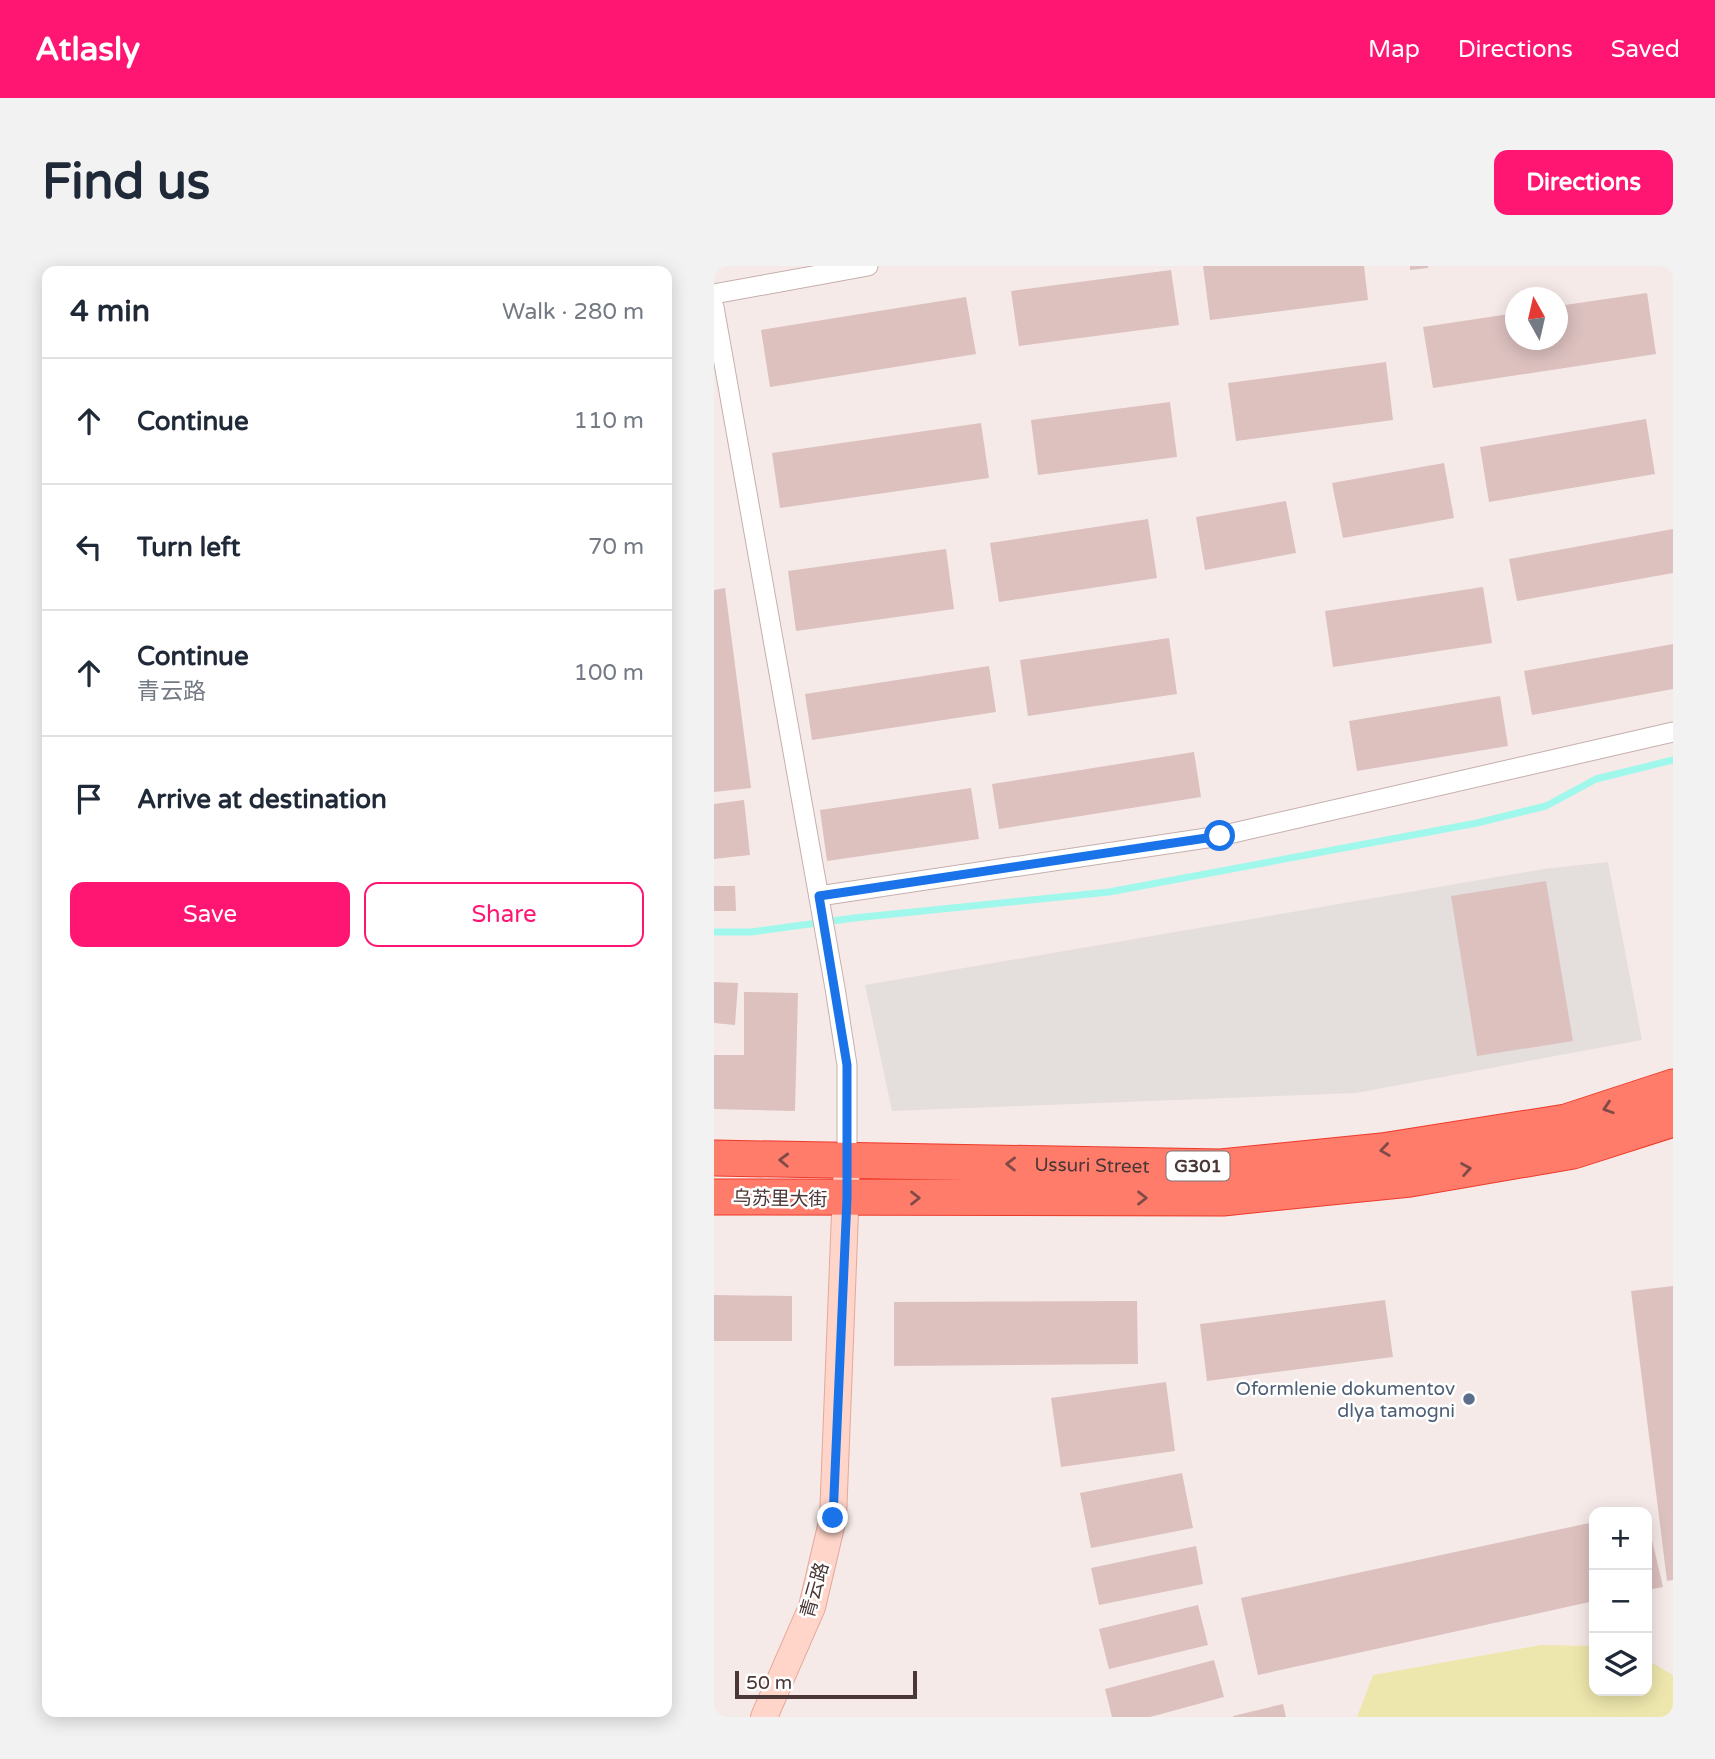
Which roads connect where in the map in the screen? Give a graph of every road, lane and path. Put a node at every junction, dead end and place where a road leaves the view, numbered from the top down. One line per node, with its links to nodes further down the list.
1 (867, 266): 2 (street)
2 (714, 294)
3 (714, 307): 5 (street)
4 (1673, 732): 5 (street)
5 (819, 896): 9 (street)
6 (1673, 1087): 9 (highway, Ussuri Street / G301, one-way to 9)
7 (1673, 1119): 11 (highway, Ussuri Street / G301, one-way to 7)
8 (714, 1158): 9 (highway, Ussuri Street / G301, one-way to 8)
9 (847, 1162): 11 (main road, 青云路)
10 (714, 1197): 11 (highway, 乌苏里大街 / G301)
11 (847, 1198): 12 (main road, 青云路)
12 (764, 1717)

